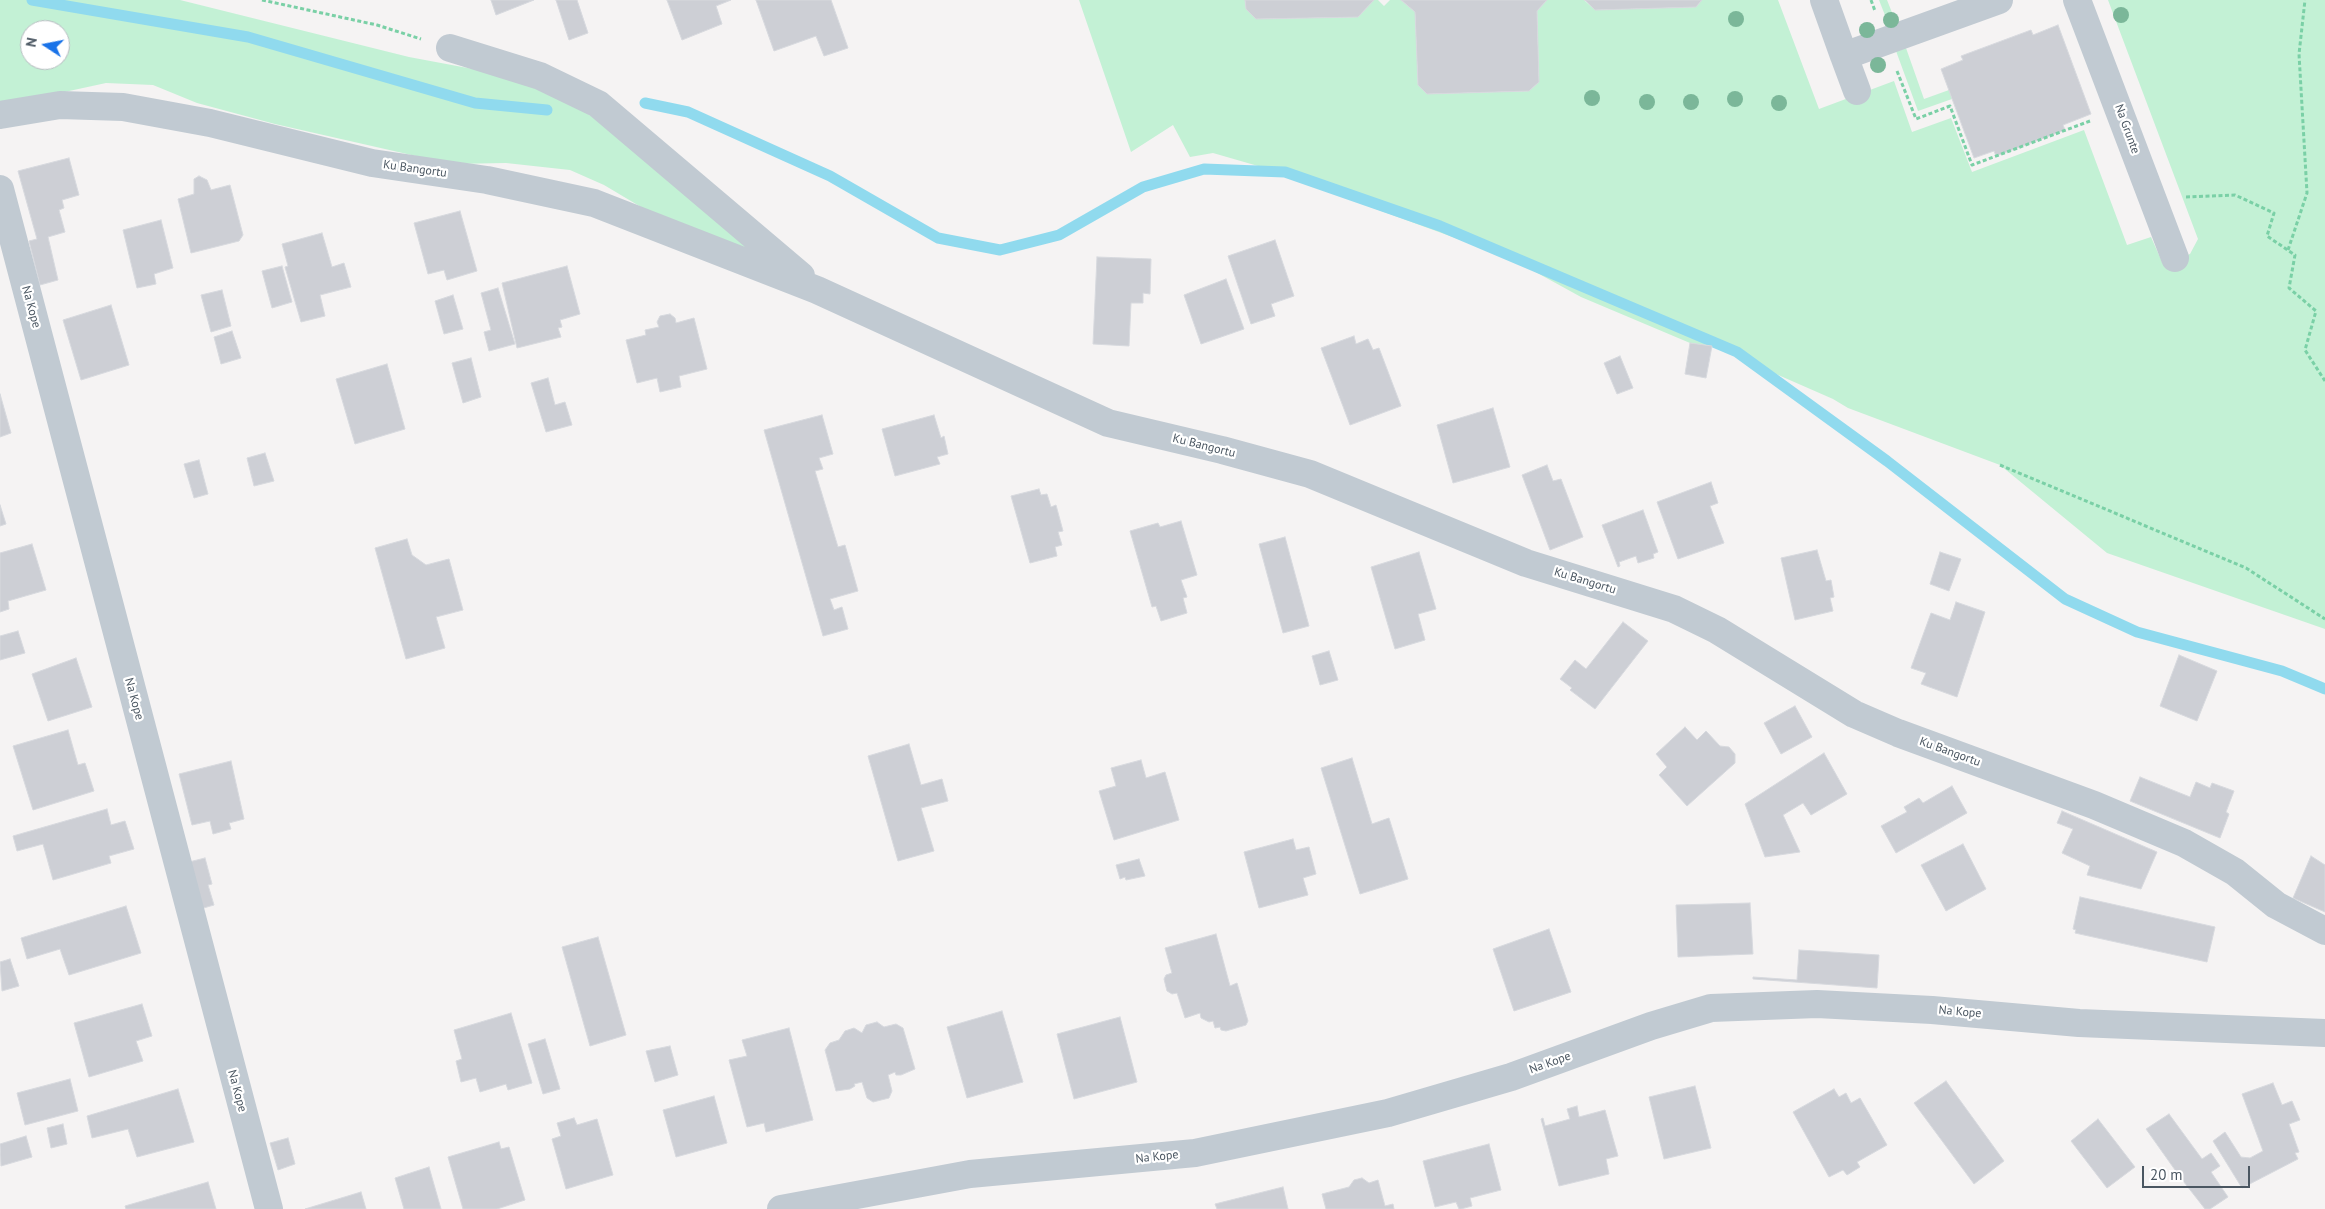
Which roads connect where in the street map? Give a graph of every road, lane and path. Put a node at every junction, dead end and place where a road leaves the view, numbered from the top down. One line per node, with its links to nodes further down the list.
1 (262, 0): 6 (path)
2 (1824, 0): 7 (street)
3 (1999, 0): 7 (street)
4 (2077, 0): 12 (street, Na Grunte)
5 (2305, 0): 16 (path)
6 (450, 48): 18 (street, Ku Bangortu)
7 (1844, 56): 9 (street)
8 (1895, 65): 11 (path)
9 (1858, 91)
10 (1955, 105): 11 (path)
11 (1950, 106): 12 (path)
12 (2120, 110): 15 (street, Na Grunte)
13 (0, 114): 18 (street, Ku Bangortu)
14 (0, 189): 24 (street, Na Kope)
15 (2153, 199): 16 (path); 17 (street, Na Grunte)
16 (2288, 250): 19 (path)
17 (2175, 258)
18 (817, 290): 22 (street, Ku Bangortu)
19 (2325, 381)
20 (2000, 464): 21 (path)
21 (2325, 619)
22 (2325, 931)
23 (2325, 1033): 25 (street, Na Kope)
24 (268, 1209)
25 (781, 1209)

